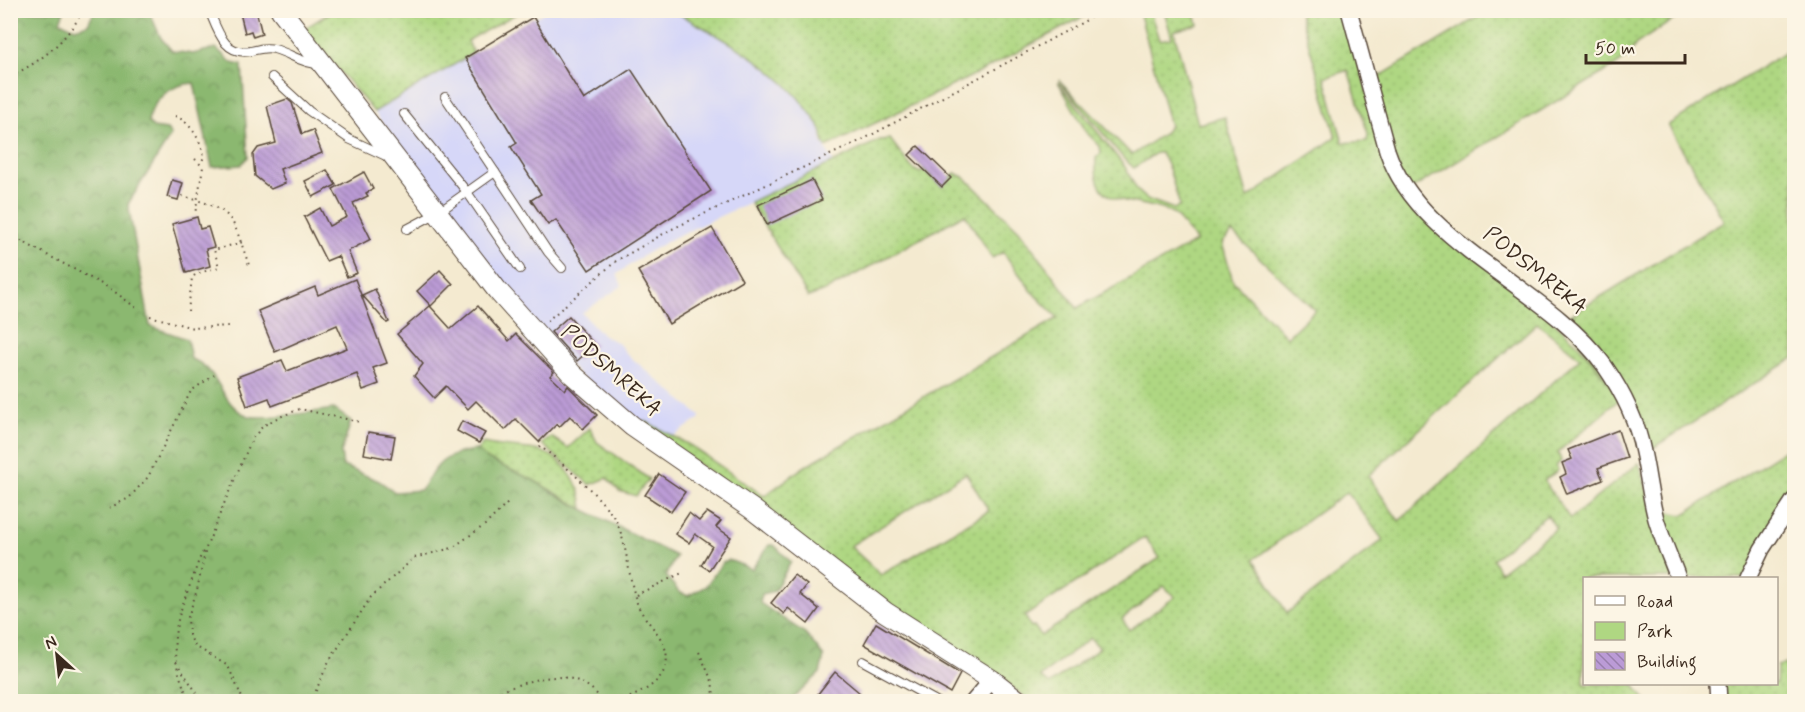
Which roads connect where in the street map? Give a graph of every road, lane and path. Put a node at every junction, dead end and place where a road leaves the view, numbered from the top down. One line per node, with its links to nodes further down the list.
1 (209, 10): 6 (lane)
2 (281, 10): 6 (street, PODSMREKA)
3 (1101, 10): 31 (path)
4 (1349, 10): 40 (street, PODSMREKA)
5 (79, 18): 7 (path)
6 (320, 64): 14 (street, PODSMREKA)
7 (11, 76)
8 (272, 77): 14 (lane)
9 (445, 97): 15 (lane)
10 (404, 114): 16 (lane)
11 (175, 116): 13 (path)
12 (195, 159): 13 (path)
13 (201, 164): 18 (path)
14 (405, 168): 19 (street, PODSMREKA)
15 (495, 172): 16 (lane); 25 (lane)
16 (467, 192): 19 (lane); 26 (lane)
17 (182, 196): 18 (path)
18 (196, 200): 20 (path); 23 (path)
19 (439, 213): 21 (lane); 31 (street, PODSMREKA)
20 (195, 214)
21 (407, 228)
22 (10, 235): 27 (path)
23 (243, 242): 24 (path); 28 (path)
24 (249, 265)
25 (562, 268)
26 (520, 269)
27 (139, 310)
28 (188, 311)
29 (150, 316): 30 (path)
30 (229, 326)
31 (533, 333): 46 (street, PODSMREKA)
32 (214, 375): 37 (path)
33 (360, 422): 38 (path)
34 (539, 446): 42 (path)
35 (1794, 500): 41 (street)
36 (509, 502): 51 (path)
37 (109, 508)
38 (206, 548): 44 (path); 50 (path)
39 (682, 573): 42 (path)
40 (1677, 577)
41 (1749, 577)
42 (635, 596): 54 (path)
43 (699, 652): 55 (path)
44 (174, 660): 48 (path); 49 (path)
45 (863, 661): 56 (lane)
46 (992, 680): 57 (street); 58 (street, PODSMREKA)
47 (1718, 685): 59 (street)
48 (190, 702)
49 (203, 702)
50 (244, 702)
51 (311, 702)
52 (479, 702): 53 (path)
53 (603, 702)
54 (615, 702)
55 (715, 702)
56 (938, 702)
57 (973, 702)
58 (1020, 702)
59 (1719, 702)

